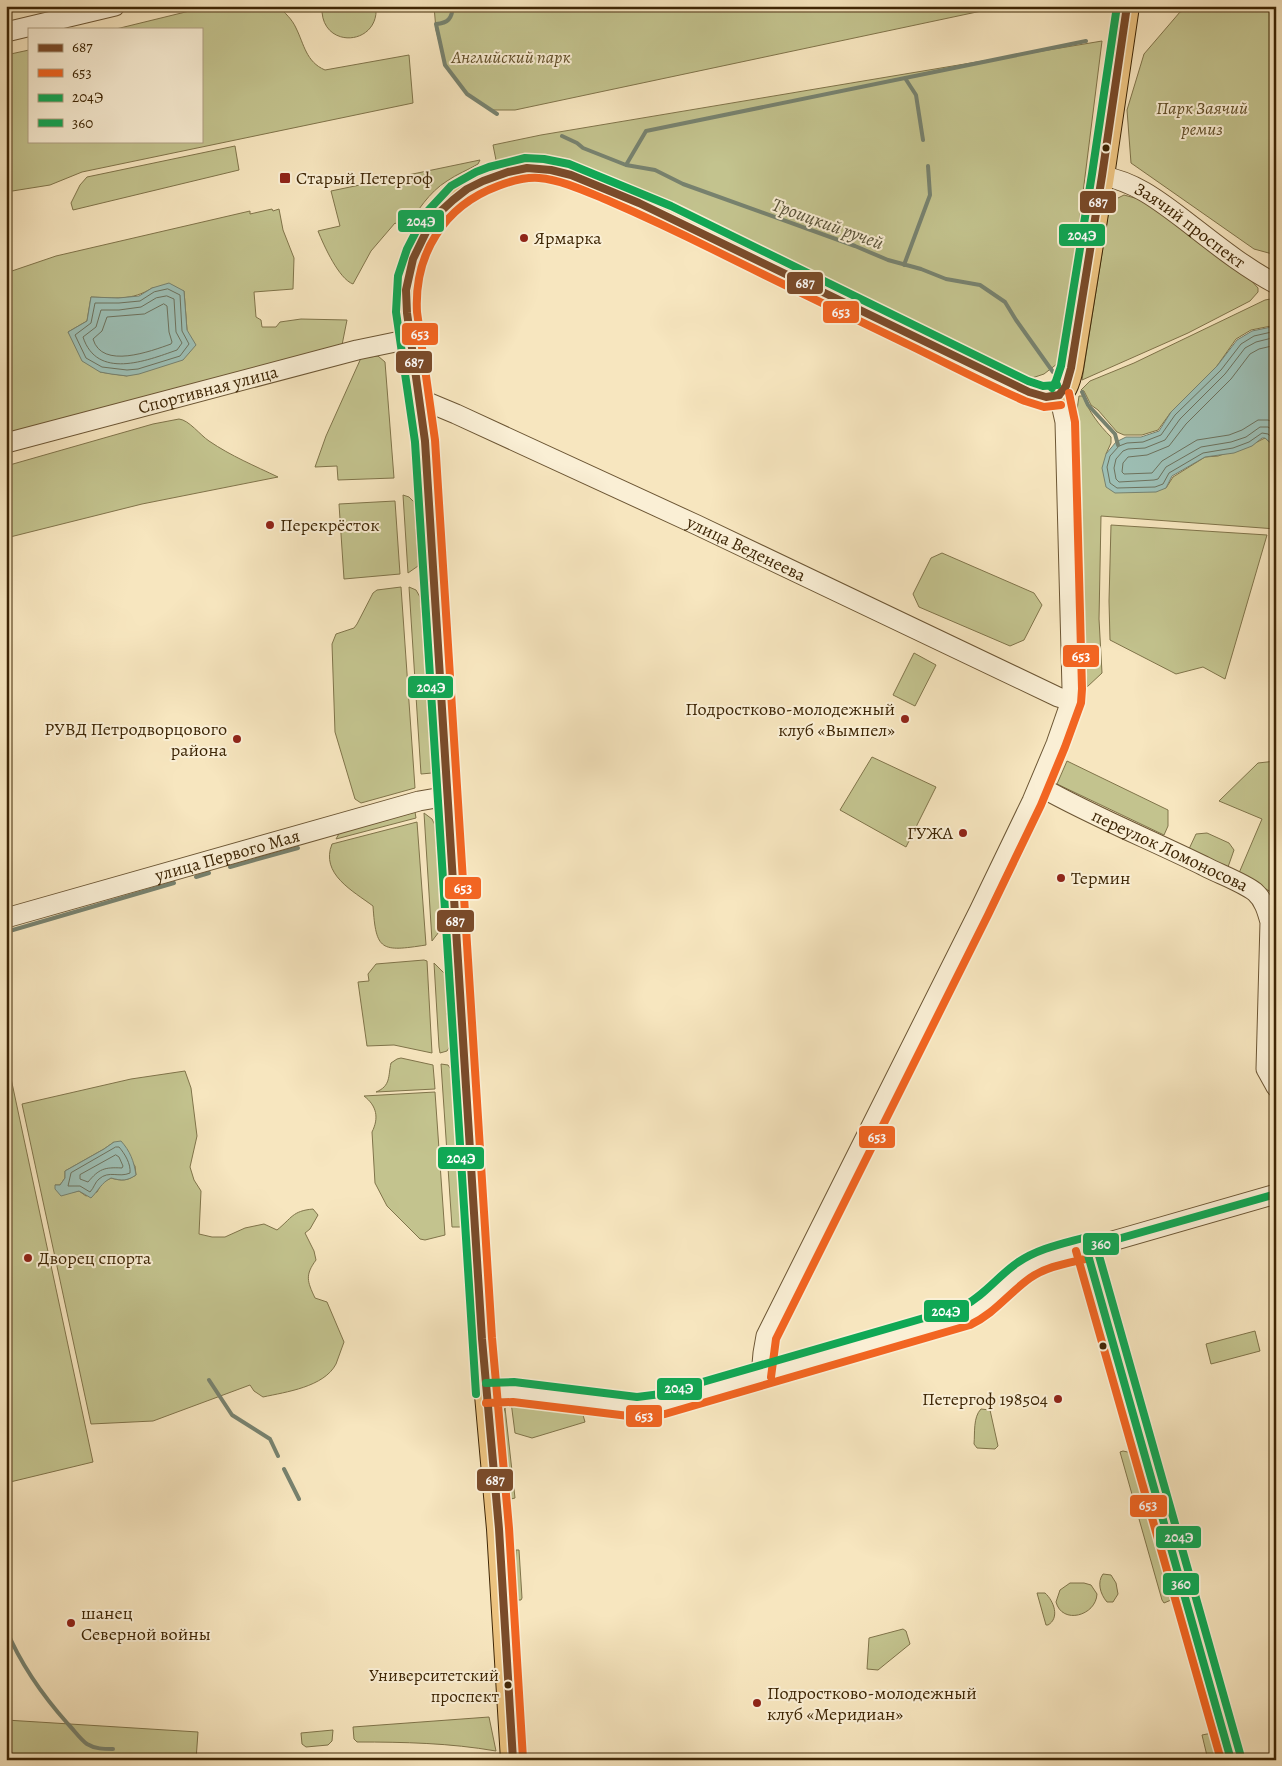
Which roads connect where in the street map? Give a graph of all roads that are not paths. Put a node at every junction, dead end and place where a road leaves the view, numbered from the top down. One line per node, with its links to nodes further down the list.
1 (116, 6): 3 (street)
2 (1127, 6): 4 (main road)
3 (6, 32)
4 (1102, 176): 5 (street, Заячий проспект); 7 (main road)
5 (1276, 284)
6 (410, 339): 7 (main road); 8 (main road); 9 (street, Спортивная улица)
7 (1059, 395): 10 (street)
8 (420, 399): 10 (street, улица Веденеева); 12 (main road)
9 (6, 443)
10 (1070, 701): 11 (street)
11 (1039, 786): 14 (street, переулок Ломоносова); 17 (street)
12 (448, 796): 13 (street, улица Первого Мая); 18 (main road)
13 (6, 918)
14 (1276, 1087)
15 (1276, 1194): 16 (street)
16 (1086, 1248): 17 (street); 20 (street)
17 (761, 1376): 18 (street)
18 (486, 1393): 19 (main road)
19 (513, 1760)
20 (1231, 1760)

